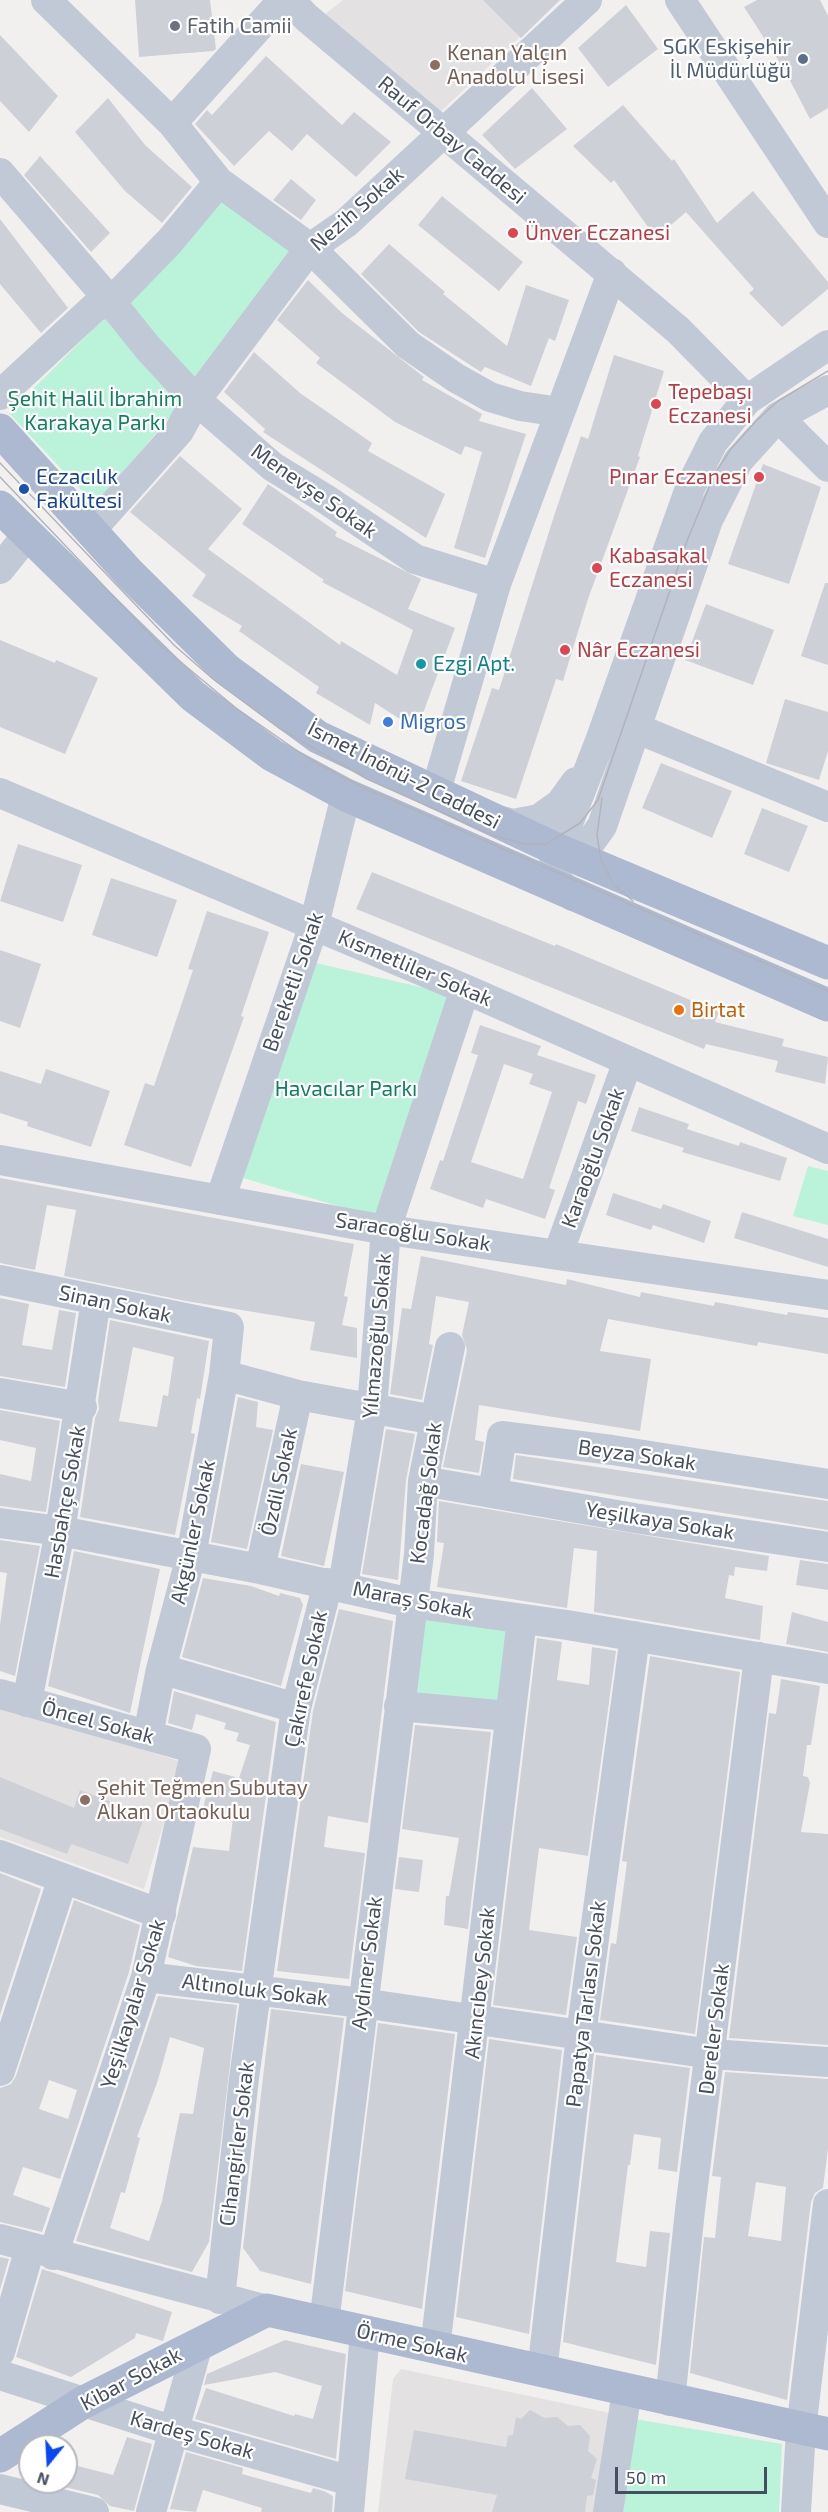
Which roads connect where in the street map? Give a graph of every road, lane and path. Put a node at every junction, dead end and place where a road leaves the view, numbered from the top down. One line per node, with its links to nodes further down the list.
1 (283, 0): 6 (street)
2 (587, 0): 7 (street, Nezih Sokak)
3 (680, 0): 10 (street)
4 (50, 1): 6 (street)
5 (308, 6): 7 (street, Rauf Orbay Caddesi)
6 (172, 123): 9 (street)
7 (442, 132): 11 (street, Nezih Sokak); 12 (street, Rauf Orbay Caddesi)
8 (0, 172): 13 (street, Menevşe Sokak)
9 (219, 182): 11 (street); 13 (street)
10 (828, 223)
11 (310, 248): 17 (street, Nezih Sokak); 19 (street)
12 (612, 273): 18 (street, Rauf Orbay Caddesi); 19 (street)
13 (111, 302): 16 (street); 17 (street, Menevşe Sokak)
14 (828, 345): 18 (street)
15 (828, 390): 20 (street)
16 (0, 395)
17 (196, 400): 24 (street, Nezih Sokak); 27 (street, Menevşe Sokak)
18 (747, 400): 29 (street)
19 (560, 412): 27 (street)
20 (778, 417): 22 (street); 28 (street)
21 (0, 430): 24 (main road, İsmet İnönü-2 Caddesi)
22 (828, 467)
23 (0, 507): 25 (main road, İsmet İnönü-2 Caddesi)
24 (91, 530): 31 (main road, İsmet İnönü-2 Caddesi)
25 (28, 534): 26 (street); 32 (main road, İsmet İnönü-2 Caddesi)
26 (0, 569)
27 (496, 584): 31 (street)
28 (638, 729): 33 (street); 34 (street)
29 (600, 741): 35 (street); 36 (street)
30 (0, 793): 40 (street, Kısmetliler Sokak)
31 (435, 794): 35 (main road, İsmet İnönü-2 Caddesi)
32 (346, 795): 37 (main road, İsmet İnönü-2 Caddesi); 40 (street, Bereketli Sokak)
33 (826, 798)
34 (606, 815): 36 (street); 38 (street)
35 (484, 816): 36 (main road, İsmet İnönü-2 Caddesi)
36 (561, 857): 37 (street); 38 (main road, İsmet İnönü-2 Caddesi); 39 (street)
37 (508, 868): 39 (main road, İsmet İnönü-2 Caddesi)
38 (630, 881): 41 (main road, İsmet İnönü-2 Caddesi)
39 (573, 896): 43 (main road, İsmet İnönü-2 Caddesi)
40 (314, 925): 42 (street, Kısmetliler Sokak); 47 (street, Bereketli Sokak)
41 (828, 963)
42 (465, 988): 44 (street, Kısmetliler Sokak); 48 (street, Yılmazoğlu Sokak)
43 (828, 1005)
44 (628, 1061): 45 (street, Kısmetliler Sokak); 49 (street, Karaoğlu Sokak)
45 (828, 1149)
46 (0, 1160): 47 (street, Saracoğlu Sokak)
47 (220, 1200): 48 (street, Saracoğlu Sokak)
48 (386, 1229): 49 (street, Saracoğlu Sokak); 59 (street, Yılmazoğlu Sokak)
49 (558, 1254): 51 (street, Saracoğlu Sokak)
50 (0, 1280): 52 (street, Sinan Sokak)
51 (828, 1295)
52 (96, 1300): 53 (street, Sinan Sokak); 58 (street, Hasbahçe Sokak)
53 (229, 1327): 55 (street, Akgünler Sokak)
54 (450, 1347): 60 (street, Kocadağ Sokak)
55 (224, 1375): 57 (street); 67 (street, Akgünler Sokak)
56 (0, 1393): 58 (street)
57 (297, 1395): 59 (street); 68 (street, Özdil Sokak)
58 (82, 1407): 65 (street, Hasbahçe Sokak)
59 (372, 1408): 60 (street); 69 (street, Yılmazoğlu Sokak)
60 (435, 1420): 61 (street, Kocadağ Sokak)
61 (423, 1481): 63 (street, Yeşilkaya Sokak); 70 (street, Kocadağ Sokak)
62 (828, 1484): 63 (street, Beyza Sokak)
63 (493, 1493): 66 (street, Yeşilkaya Sokak)
64 (0, 1523): 65 (street, Maraş Sokak)
65 (60, 1532): 67 (street, Maraş Sokak); 76 (street, Hasbahçe Sokak)
66 (828, 1547)
67 (191, 1556): 68 (street, Maraş Sokak); 74 (street, Akgünler Sokak)
68 (261, 1569): 69 (street, Maraş Sokak)
69 (335, 1585): 70 (street, Maraş Sokak); 78 (street, Çakırefe Sokak)
70 (411, 1603): 71 (street, Maraş Sokak); 77 (street, Aydıner Sokak)
71 (522, 1619): 72 (street, Maraş Sokak); 79 (street, Akıncıbey Sokak)
72 (635, 1636): 73 (street, Maraş Sokak); 89 (street, Papatya Tarlası Sokak)
73 (759, 1657): 75 (street, Maraş Sokak); 90 (street, Dereler Sokak)
74 (162, 1669): 78 (street); 80 (street, Akgünler Sokak)
75 (828, 1669)
76 (13, 1698): 80 (street, Öncel Sokak)
77 (399, 1706): 79 (street); 87 (street, Aydıner Sokak)
78 (296, 1708): 86 (street, Çakırefe Sokak)
79 (509, 1716): 88 (street, Akıncıbey Sokak)
80 (148, 1735): 81 (street, Öncel Sokak)
81 (196, 1749): 84 (street, Yeşilkayalar Sokak)
82 (0, 1855): 83 (street)
83 (63, 1878): 84 (street); 92 (street)
84 (161, 1914): 85 (street, Yeşilkayalar Sokak)
85 (146, 1977): 86 (street, Altınoluk Sokak); 95 (street, Yeşilkayalar Sokak)
86 (256, 1989): 87 (street, Altınoluk Sokak); 96 (street, Cihangirler Sokak)
87 (362, 2003): 88 (street, Altınoluk Sokak); 98 (street, Aydıner Sokak)
88 (476, 2020): 89 (street, Altınoluk Sokak); 101 (street, Akıncıbey Sokak)
89 (581, 2035): 90 (street, Altınoluk Sokak); 103 (street, Papatya Tarlası Sokak)
90 (711, 2054): 91 (street, Altınoluk Sokak); 106 (street, Dereler Sokak)
91 (828, 2062)
92 (0, 2071)
93 (828, 2204): 109 (street)
94 (0, 2239): 95 (street, Örme Sokak)
95 (41, 2252): 96 (street, Örme Sokak); 102 (street, Yeşilkayalar Sokak)
96 (220, 2299): 97 (street, Örme Sokak)
97 (267, 2310): 98 (main road, Örme Sokak); 100 (main road, Kibar Sokak)
98 (324, 2323): 99 (main road, Örme Sokak)
99 (365, 2333): 101 (main road, Örme Sokak); 111 (street)
100 (198, 2344): 107 (main road, Kibar Sokak); 108 (street)
101 (435, 2348): 103 (main road, Örme Sokak)
102 (0, 2352)
103 (542, 2372): 105 (main road, Örme Sokak)
104 (0, 2375): 107 (street, Kardeş Sokak)
105 (627, 2391): 106 (main road, Örme Sokak); 116 (street)
106 (670, 2401): 109 (main road, Örme Sokak)
107 (82, 2403): 108 (street, Kardeş Sokak); 110 (main road, Kibar Sokak)
108 (174, 2431): 111 (street, Kardeş Sokak); 114 (street)
109 (814, 2432): 117 (street)
110 (0, 2456)
111 (351, 2481): 115 (street)
112 (0, 2489): 113 (street)
113 (94, 2512)
114 (151, 2512)
115 (349, 2512)
116 (608, 2512)
117 (796, 2512)

